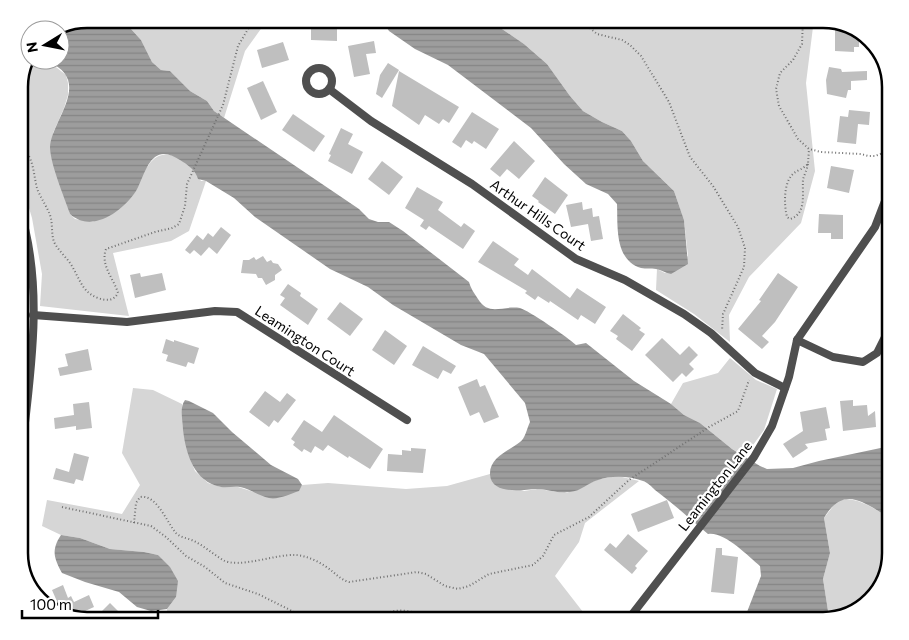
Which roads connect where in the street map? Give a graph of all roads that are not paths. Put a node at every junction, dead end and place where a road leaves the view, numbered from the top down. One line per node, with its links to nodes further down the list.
1 (329, 89): 8 (street, Arthur Hills Court)
2 (882, 208): 5 (street, Leamington Lane)
3 (28, 250): 4 (street)
4 (33, 315): 7 (street); 9 (street, Leamington Court)
5 (798, 340): 6 (street); 8 (street, Leamington Lane)
6 (882, 344)
7 (28, 387)
8 (785, 388): 10 (street, Leamington Lane)
9 (407, 420)
10 (634, 612)

